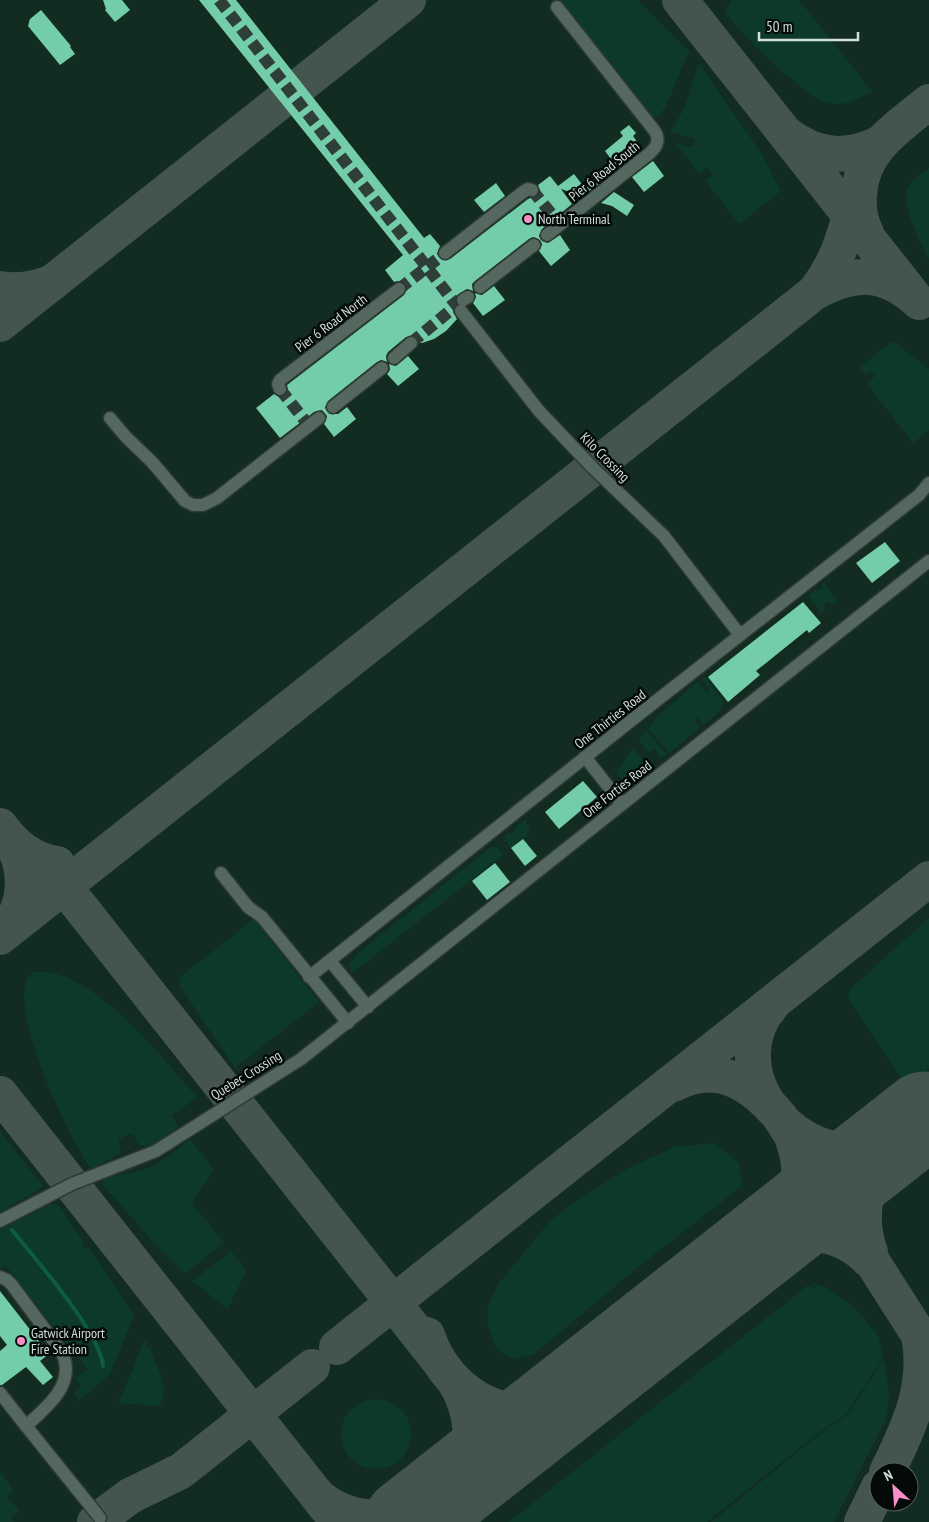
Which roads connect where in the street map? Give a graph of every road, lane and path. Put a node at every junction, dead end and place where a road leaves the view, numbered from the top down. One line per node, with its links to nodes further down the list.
1 (557, 7): 3 (lane, Pier 6 Road South)
2 (532, 190): 5 (lane)
3 (547, 235)
4 (534, 245): 6 (lane)
5 (445, 253)
6 (480, 287)
7 (399, 289): 12 (lane, Pier 6 Road North)
8 (464, 303): 18 (lane, Kilo Crossing)
9 (411, 343): 10 (lane)
10 (394, 358)
11 (382, 368): 13 (lane)
12 (280, 385)
13 (333, 407)
14 (110, 418): 15 (lane)
15 (311, 423)
16 (928, 486): 18 (lane, One Thirties Road)
17 (929, 562): 20 (lane, One Forties Road)
18 (740, 635): 19 (lane, One Thirties Road)
19 (586, 757): 20 (lane); 22 (lane, One Thirties Road)
20 (622, 804): 24 (lane, One Forties Road)
21 (222, 873): 23 (lane)
22 (330, 960): 23 (lane, One Thirties Road); 24 (lane)
23 (310, 977): 25 (lane)
24 (368, 1007): 25 (lane, One Forties Road)
25 (348, 1023): 26 (lane, One Forties Road)
26 (324, 1042): 27 (lane, Quebec Crossing)
27 (0, 1221)
28 (0, 1277): 30 (lane)
29 (0, 1393): 30 (lane)
30 (26, 1426): 31 (lane)
31 (100, 1518)

